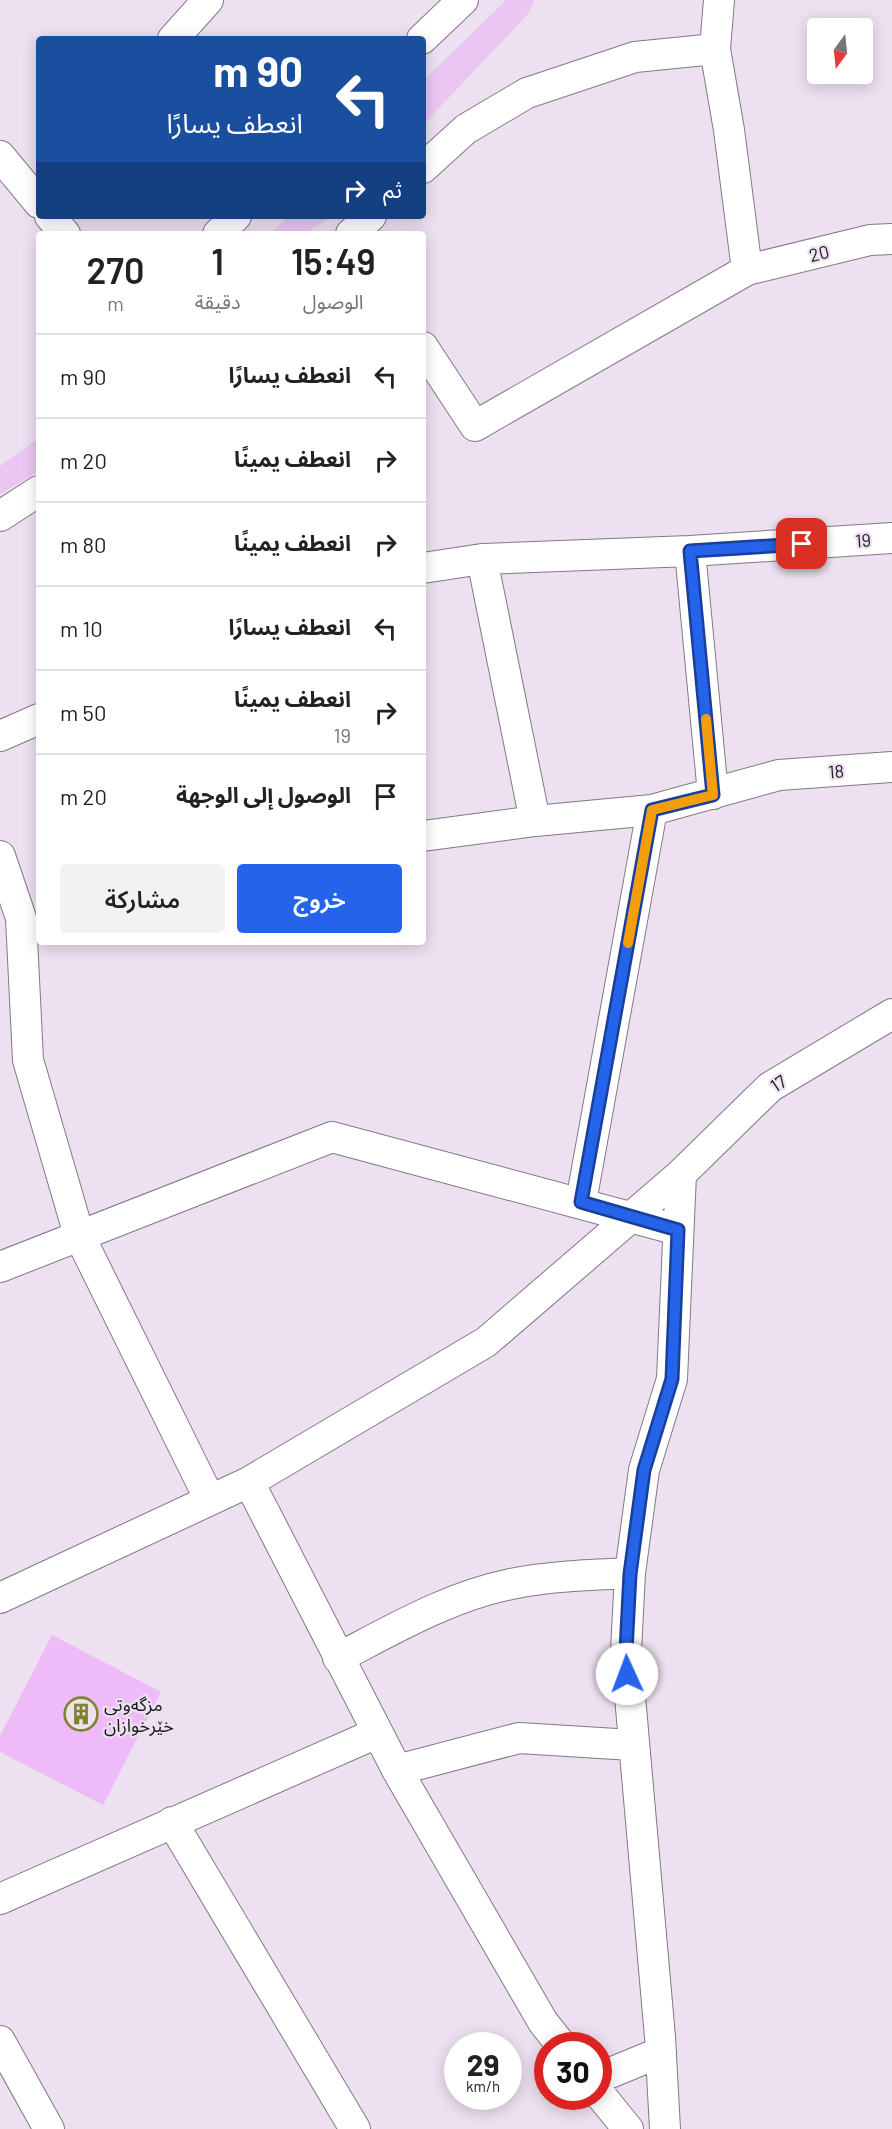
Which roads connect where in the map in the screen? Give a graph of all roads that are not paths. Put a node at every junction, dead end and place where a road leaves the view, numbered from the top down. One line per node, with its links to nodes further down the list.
1 (208, 0): 4 (street)
2 (463, 0): 5 (street)
3 (719, 0): 6 (street)
4 (176, 36)
5 (425, 36)
6 (715, 49): 8 (street); 15 (street)
7 (0, 156): 9 (street)
8 (426, 165)
9 (36, 196)
10 (234, 219): 12 (street)
11 (367, 219): 13 (street)
12 (221, 231)
13 (354, 231)
14 (892, 239): 15 (street, 20)
15 (747, 270): 16 (street, 20)
16 (426, 352)
17 (36, 493): 18 (street)
18 (0, 516)
19 (892, 538): 20 (street, 19)
20 (690, 551): 21 (street, 19); 26 (street)
21 (483, 559): 22 (street, 19); 28 (street)
22 (426, 568)
23 (36, 720): 24 (street)
24 (0, 736)
25 (892, 767): 26 (street, 18)
26 (713, 795): 27 (street, 18)
27 (652, 810): 28 (street, 18); 34 (street)
28 (535, 821): 29 (street, 18)
29 (426, 836)
30 (0, 856): 31 (street)
31 (30, 916): 37 (street)
32 (892, 1014): 33 (street, 17)
33 (681, 1174): 35 (street, 17); 36 (street)
34 (581, 1202): 35 (street); 37 (street)
35 (630, 1216): 36 (street); 39 (street, 17)
36 (678, 1230): 41 (street)
37 (79, 1235): 38 (street); 40 (street)
38 (0, 1267)
39 (249, 1482): 40 (street, 17); 43 (street)
40 (210, 1500): 42 (street, 17)
41 (630, 1574): 43 (street); 45 (street)
42 (0, 1598)
43 (338, 1658): 44 (street)
44 (377, 1733): 46 (street); 47 (street)
45 (633, 1745): 46 (street); 51 (street)
46 (397, 1770): 49 (street)
47 (172, 1822): 48 (street); 55 (street)
48 (0, 1899)
49 (551, 2032)
50 (0, 2041): 54 (street)
51 (661, 2052): 52 (street); 57 (street)
52 (612, 2072)
53 (612, 2109): 56 (street)
54 (49, 2129)
55 (355, 2129)
56 (628, 2129)
57 (665, 2129)

